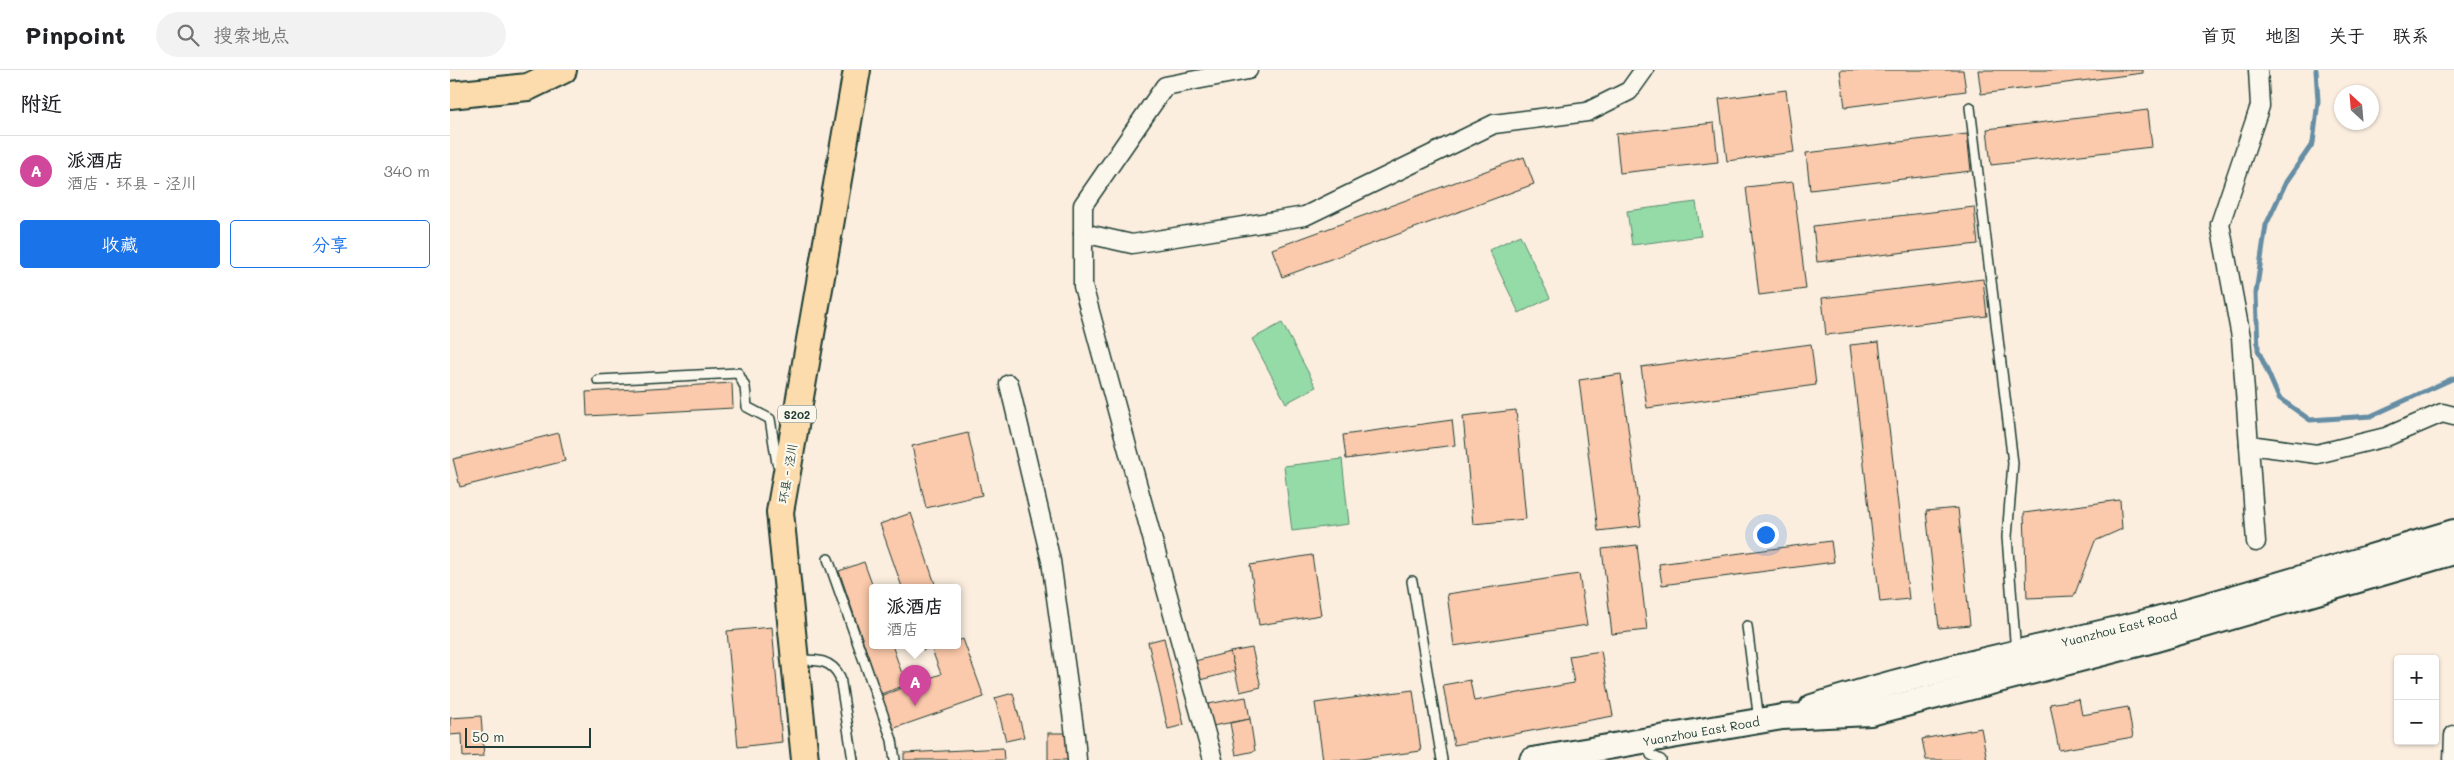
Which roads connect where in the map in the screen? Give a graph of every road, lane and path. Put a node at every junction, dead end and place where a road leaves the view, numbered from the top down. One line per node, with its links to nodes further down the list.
1 (563, 70): 6 (main road)
2 (857, 70): 13 (main road, 环县 - 泾川 / S202)
3 (1248, 70): 8 (street)
4 (1644, 70): 8 (street)
5 (2258, 70): 12 (street)
6 (450, 95)
7 (1970, 107): 21 (lane)
8 (1084, 233): 31 (street)
9 (598, 380): 13 (lane)
10 (1009, 384): 30 (street)
11 (2454, 416): 12 (street)
12 (2249, 445): 15 (street)
13 (786, 475): 22 (main road, 环县 - 泾川 / S202)
14 (2454, 532): 20 (main road, Yuanzhou East Road)
15 (2256, 542)
16 (2454, 552): 20 (main road, Yuanzhou East Road)
17 (828, 559): 29 (lane)
18 (1412, 581): 32 (lane)
19 (1747, 626): 24 (lane)
20 (2143, 633): 21 (main road, Yuanzhou East Road); 23 (main road, Yuanzhou East Road)
21 (2016, 653): 23 (main road, Yuanzhou East Road)
22 (795, 660): 27 (main road, 环县 - 泾川 / S202); 28 (lane)
23 (1782, 717): 24 (main road, Yuanzhou East Road)
24 (1758, 722): 26 (main road, Yuanzhou East Road)
25 (2454, 735): 35 (street)
26 (1644, 741): 33 (main road, Yuanzhou East Road); 34 (lane)
27 (805, 760)
28 (853, 760)
29 (895, 760)
30 (1077, 760)
31 (1213, 760)
32 (1442, 760)
33 (1532, 760)
34 (1661, 760)
35 (2453, 760)

